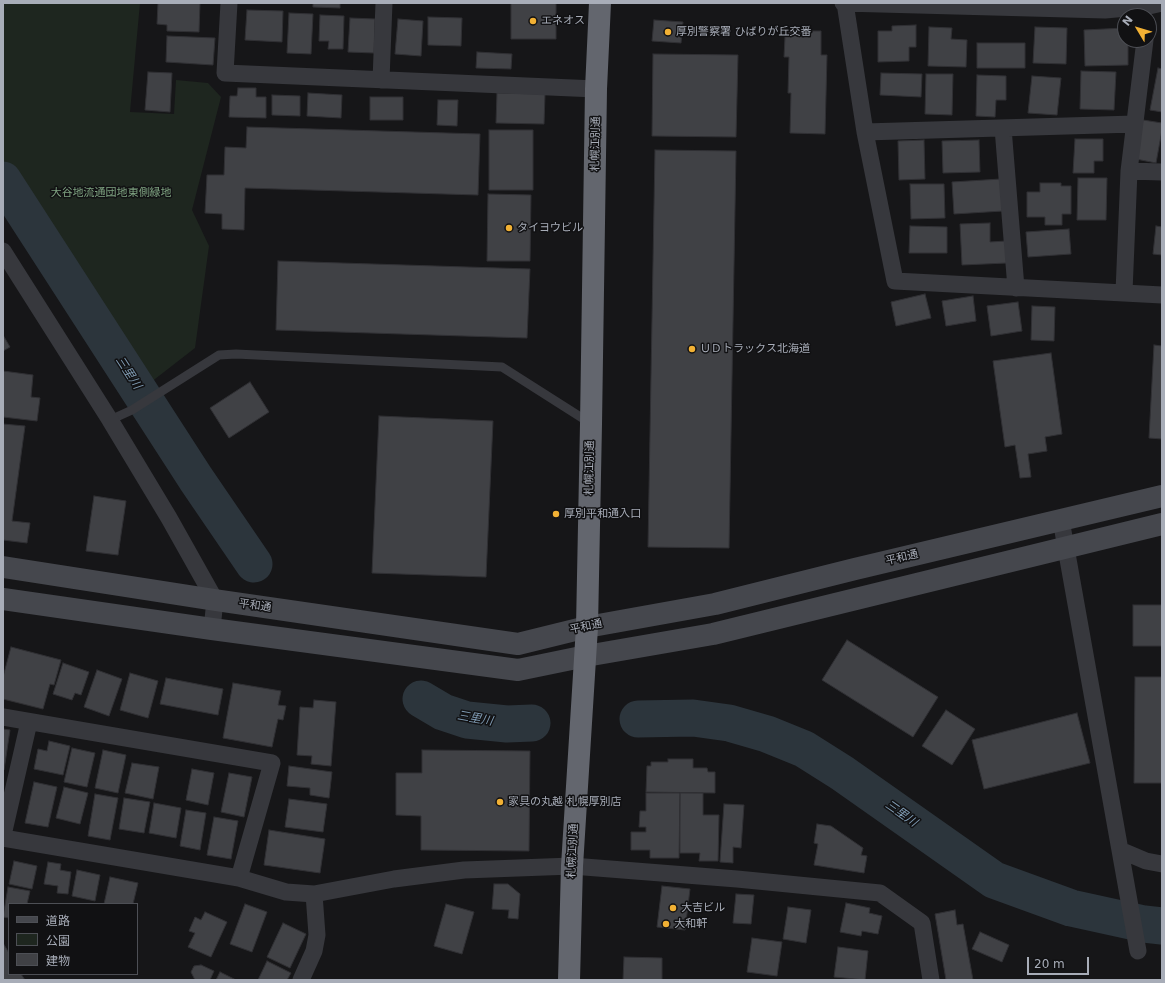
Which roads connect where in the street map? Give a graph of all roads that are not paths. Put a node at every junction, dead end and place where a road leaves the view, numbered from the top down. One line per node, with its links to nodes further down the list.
1 (229, 3): 8 (street)
2 (384, 3): 8 (street)
3 (600, 3): 9 (highway, 札幌江別通)
4 (844, 3): 5 (street); 12 (street)
5 (1046, 6): 6 (street)
6 (1117, 10)
7 (1144, 48): 10 (street)
8 (381, 80): 9 (street)
9 (596, 89): 20 (highway, 札幌江別通)
10 (1134, 124): 11 (street); 13 (street)
11 (1003, 128): 12 (street); 16 (street)
12 (865, 132): 16 (street)
13 (1129, 171): 14 (street); 17 (street)
14 (1162, 172)
15 (3, 251): 19 (street)
16 (1016, 288): 17 (street)
17 (1124, 292): 18 (street)
18 (1162, 295)
19 (110, 420): 20 (lane); 27 (street)
20 (591, 424): 28 (highway, 札幌江別通)
21 (1162, 496): 22 (street, 平和通)
22 (1061, 520): 24 (street); 28 (street, 平和通)
23 (1162, 524): 24 (street)
24 (1066, 549): 30 (street); 34 (street)
25 (3, 567): 27 (street, 平和通)
26 (3, 599): 29 (street)
27 (215, 600): 28 (street, 平和通); 29 (street)
28 (587, 626): 30 (highway, 札幌江別通)
29 (212, 629): 30 (street)
30 (586, 656): 36 (highway, 札幌江別通)
31 (3, 717): 32 (street)
32 (29, 722): 33 (street); 37 (street)
33 (3, 837): 37 (street)
34 (1120, 850): 35 (street); 39 (street)
35 (1162, 864)
36 (572, 866): 38 (street); 41 (highway, 札幌江別通); 42 (street)
37 (239, 878): 38 (street)
38 (314, 894): 40 (street)
39 (1137, 946)
40 (302, 980)
41 (569, 980)
42 (931, 980)

